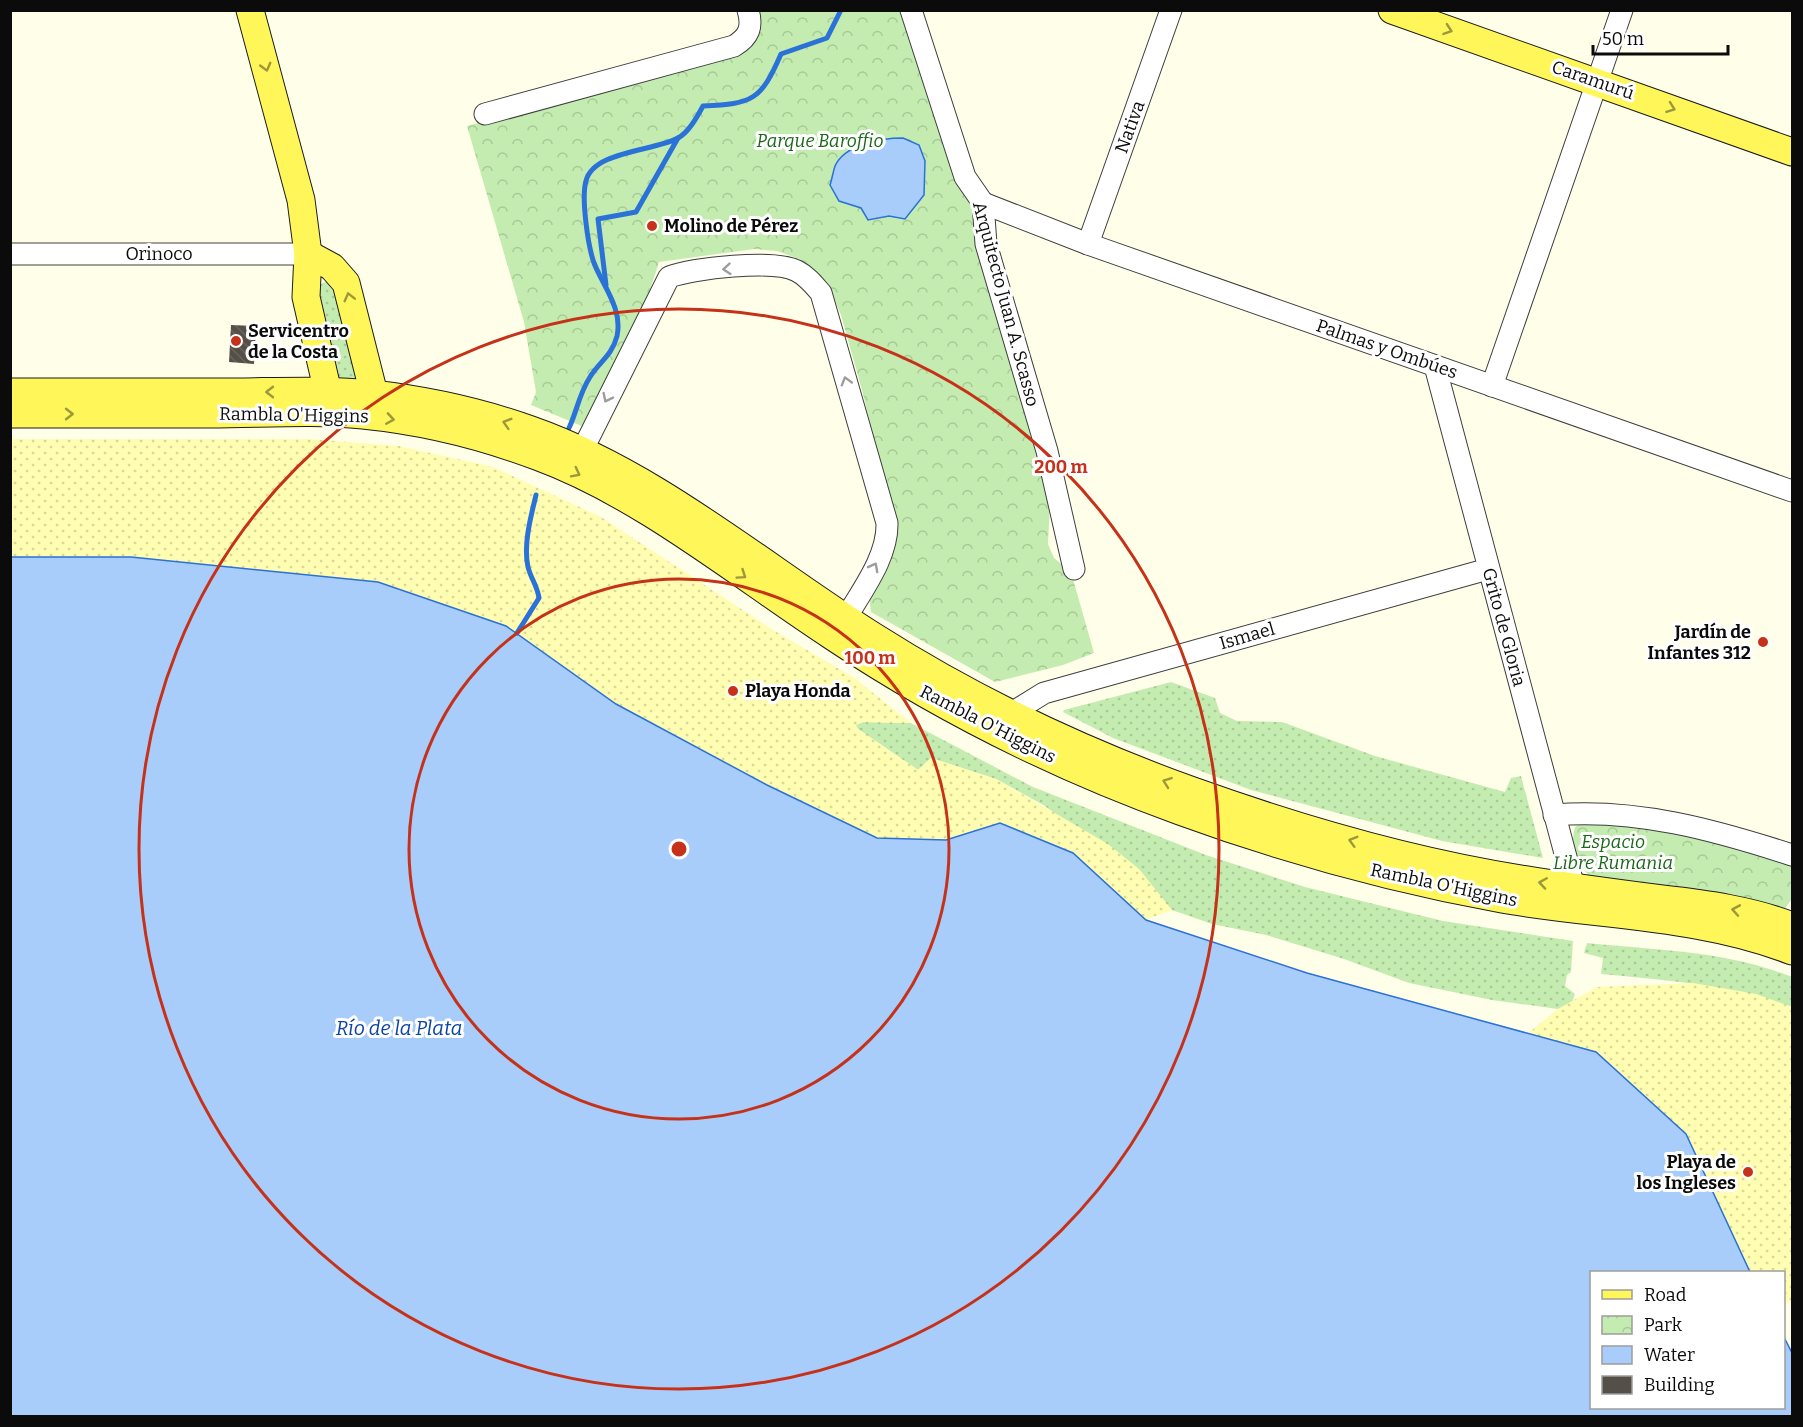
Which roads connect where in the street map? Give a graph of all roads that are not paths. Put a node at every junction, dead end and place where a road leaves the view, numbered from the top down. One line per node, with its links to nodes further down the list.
1 (250, 10): 13 (main road, one-way to 13)
2 (748, 10): 8 (street)
3 (911, 10): 10 (street, Arquitecto Juan A. Scasso)
4 (1171, 10): 11 (street, Nativa)
5 (1392, 10): 7 (main road, Caramurú, one-way to 7)
6 (1622, 10): 7 (street)
7 (1597, 81): 9 (main road, Caramurú, one-way to 9); 15 (street)
8 (485, 114)
9 (1792, 152)
10 (983, 203): 11 (street, Palmas y Ombúes); 22 (street, Arquitecto Juan A. Scasso)
11 (1088, 244): 14 (street, Palmas y Ombúes)
12 (10, 254): 13 (street, Orinoco)
13 (308, 254): 17 (main road, one-way to 13); 18 (main road)
14 (1435, 366): 15 (street, Palmas y Ombúes); 23 (street, Grito de Gloria)
15 (1492, 386): 21 (street, Palmas y Ombúes)
16 (10, 392): 18 (main road, Rambla O'Higgins, one-way to 16)
17 (374, 394): 18 (main road, Rambla O'Higgins); 20 (main road, Rambla O'Higgins, one-way to 17)
18 (331, 403): 19 (main road, Rambla O'Higgins, one-way to 18); 30 (main road, Rambla O'Higgins, one-way to 30)
19 (10, 414)
20 (582, 451): 24 (main road, Rambla O'Higgins); 24 (street, one-way to 20)
21 (1792, 491)
22 (1074, 569)
23 (1488, 569): 25 (street, Ismael); 26 (street, Grito de Gloria)
24 (846, 618): 25 (main road, Rambla O'Higgins)
25 (1010, 714): 28 (main road, Rambla O'Higgins, one-way to 25)
26 (1554, 815): 27 (street); 28 (street, Grito de Gloria)
27 (1792, 855)
28 (1574, 887): 29 (main road, Rambla O'Higgins, one-way to 28)
29 (1792, 926)
30 (1792, 951)

